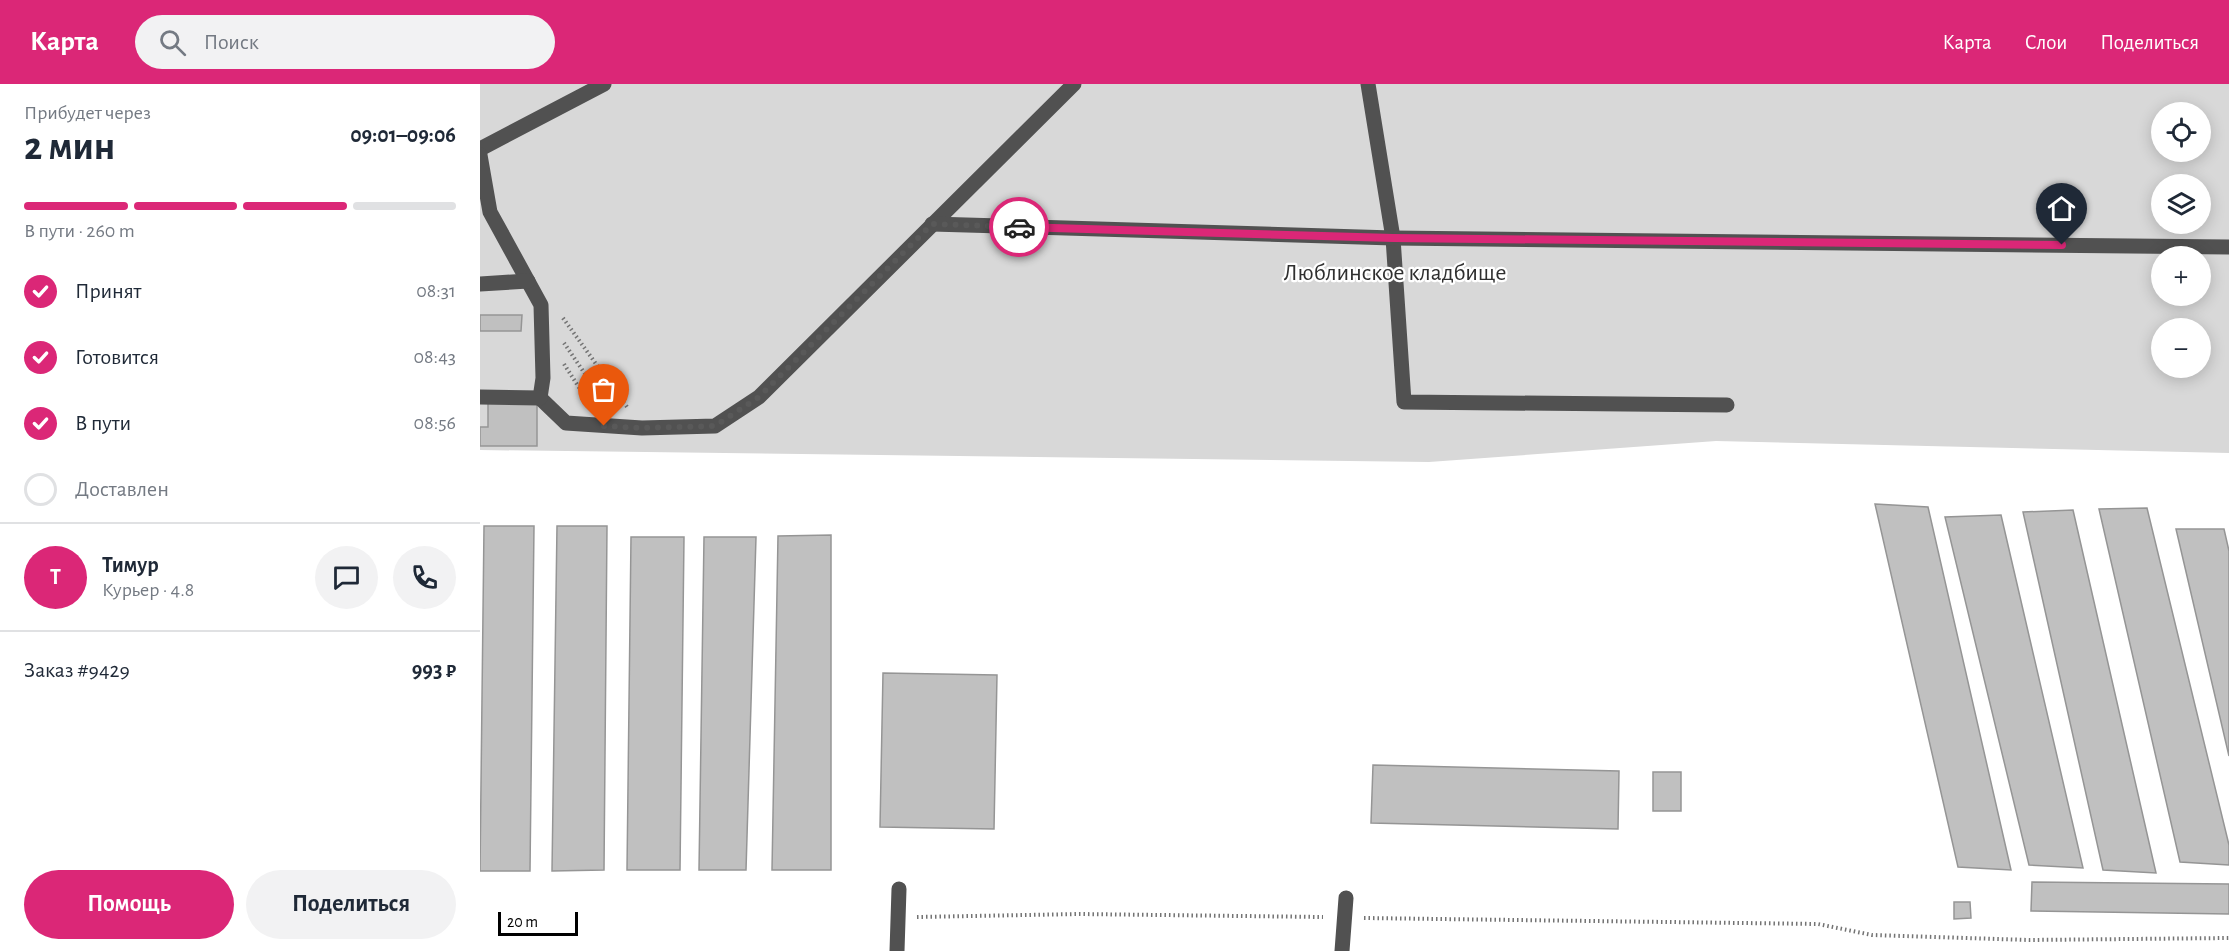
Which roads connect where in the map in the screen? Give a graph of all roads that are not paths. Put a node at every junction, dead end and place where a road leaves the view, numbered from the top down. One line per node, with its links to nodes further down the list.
1 (604, 84): 4 (lane)
2 (1074, 84): 7 (lane)
3 (1368, 84): 8 (lane)
4 (480, 149)
5 (480, 155): 6 (lane)
6 (485, 215): 10 (lane)
7 (932, 224): 8 (lane); 13 (lane)
8 (1393, 238): 9 (lane); 14 (lane)
9 (2229, 247)
10 (528, 280): 11 (lane); 13 (lane)
11 (480, 284)
12 (480, 397): 13 (lane)
13 (540, 398)
14 (1727, 405)
15 (899, 889): 17 (lane)
16 (1346, 898): 18 (lane)
17 (897, 951)
18 (1342, 951)

